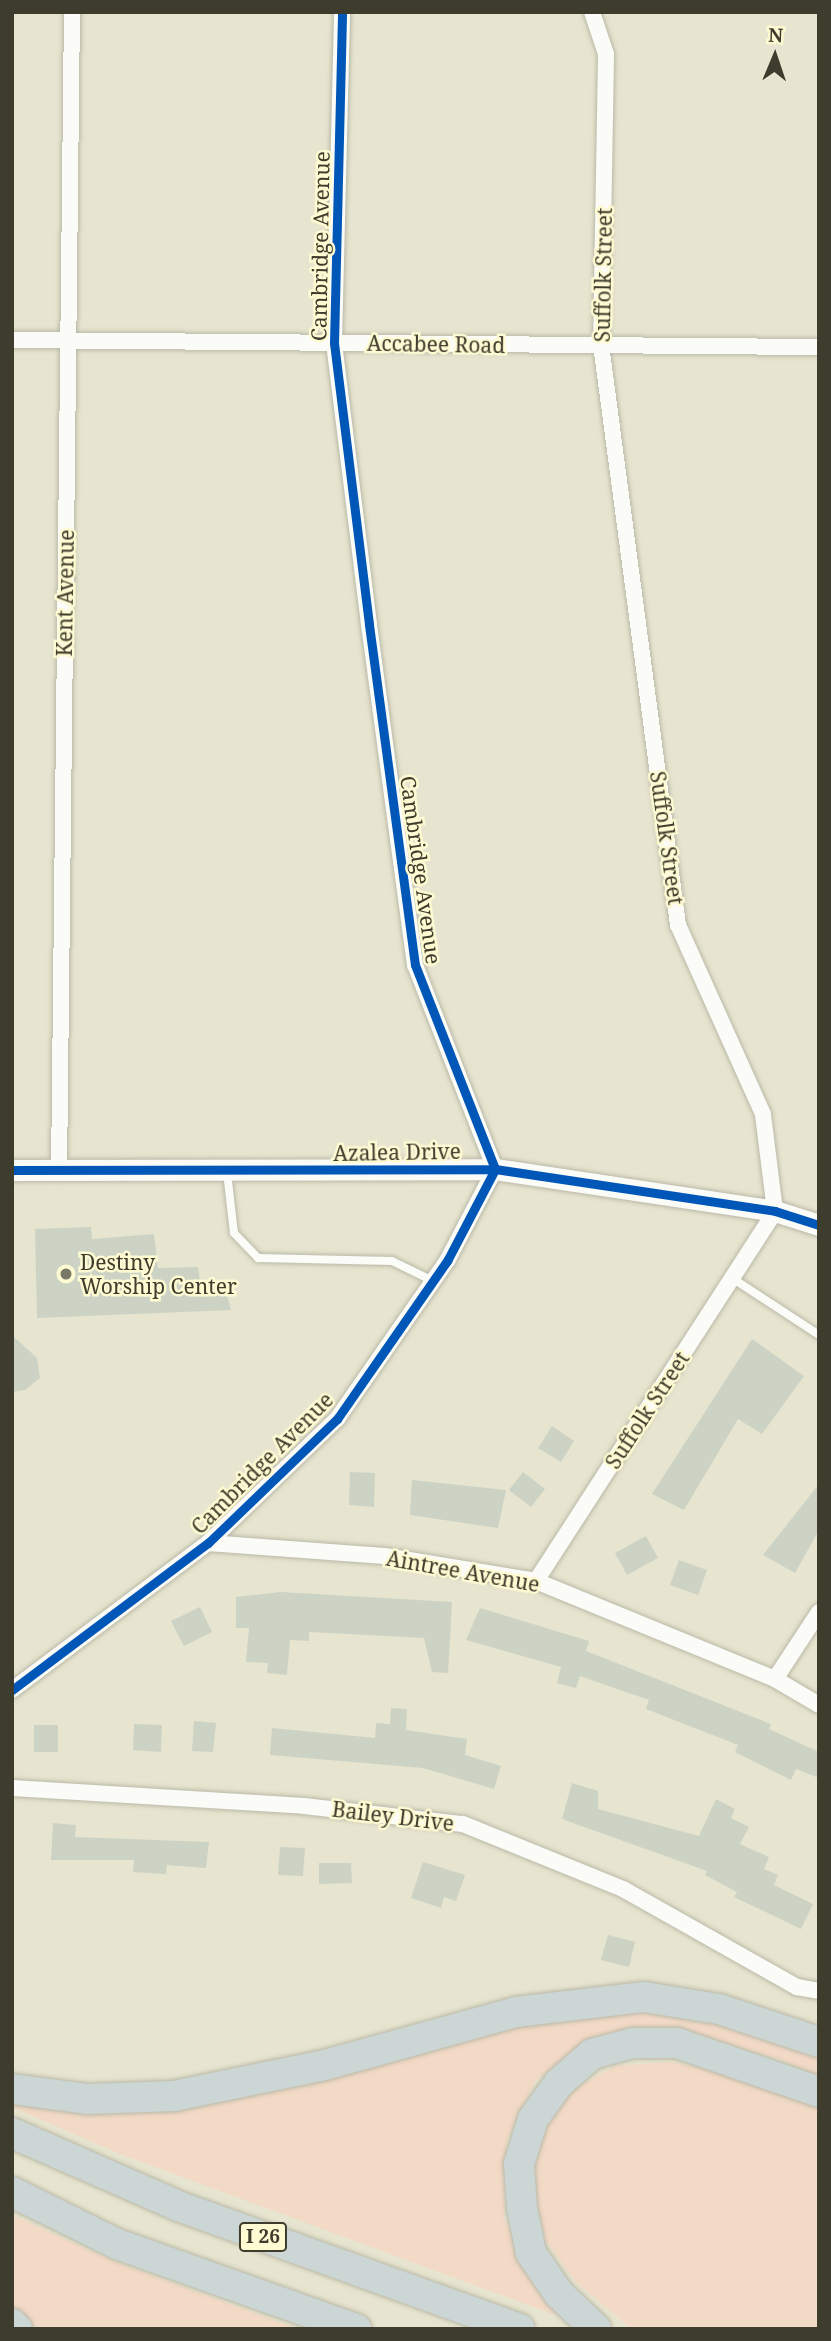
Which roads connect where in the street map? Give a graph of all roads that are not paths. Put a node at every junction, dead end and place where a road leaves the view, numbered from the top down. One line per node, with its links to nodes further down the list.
1 (72, 12): 5 (street, Kent Avenue)
2 (342, 12): 6 (street, Cambridge Avenue)
3 (592, 12): 7 (street, Suffolk Street)
4 (12, 340): 5 (street, Accabee Road)
5 (68, 340): 6 (street, Accabee Road); 12 (street, Kent Avenue)
6 (334, 343): 7 (street, Accabee Road); 9 (street, Cambridge Avenue)
7 (601, 345): 8 (street, Accabee Road); 13 (street, Suffolk Street)
8 (819, 347)
9 (495, 1169): 11 (street, Azalea Drive); 13 (street, Azalea Drive); 16 (street, Cambridge Avenue)
10 (12, 1170): 12 (street, Azalea Drive)
11 (227, 1172): 12 (street, Azalea Drive); 16 (lane)
12 (59, 1173)
13 (775, 1211): 14 (street, Azalea Drive); 15 (street, Suffolk Street)
14 (819, 1225)
15 (732, 1278): 17 (lane); 19 (street, Suffolk Street)
16 (433, 1280): 18 (street, Cambridge Avenue)
17 (819, 1335)
18 (208, 1543): 19 (street, Aintree Avenue); 22 (street, Cambridge Avenue)
19 (536, 1581): 21 (street, Aintree Avenue)
20 (819, 1612): 21 (street)
21 (775, 1679): 23 (street, Aintree Avenue)
22 (12, 1690)
23 (819, 1705)
24 (12, 1788): 25 (street, Bailey Drive)
25 (819, 1991)
26 (819, 2042): 27 (highway)
27 (12, 2089)
28 (819, 2092): 35 (highway)
29 (12, 2133): 34 (highway, I 26)
30 (12, 2192): 33 (highway)
31 (12, 2324): 32 (highway)
32 (16, 2329)
33 (356, 2329)
34 (519, 2329)
35 (596, 2329)

